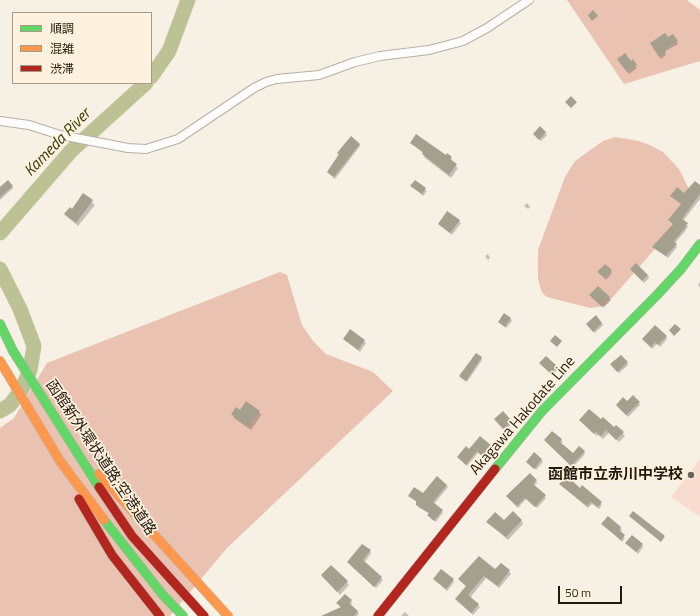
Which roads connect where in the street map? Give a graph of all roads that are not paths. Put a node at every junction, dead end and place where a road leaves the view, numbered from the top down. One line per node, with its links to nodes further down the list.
1 (529, 0): 2 (street)
2 (0, 121)
3 (698, 249): 12 (main road, Akagawa Hakodate Line)
4 (0, 324): 6 (main road, 函館新外環状道路;空港道路)
5 (0, 361): 7 (main road, 函館新外環状道路;空港道路)
6 (75, 451): 10 (main road, 函館新外環状道路;空港道路); 11 (main road)
7 (60, 461): 8 (main road); 9 (main road, 函館新外環状道路;空港道路)
8 (160, 616)
9 (183, 616)
10 (204, 616)
11 (228, 616)
12 (378, 616)

